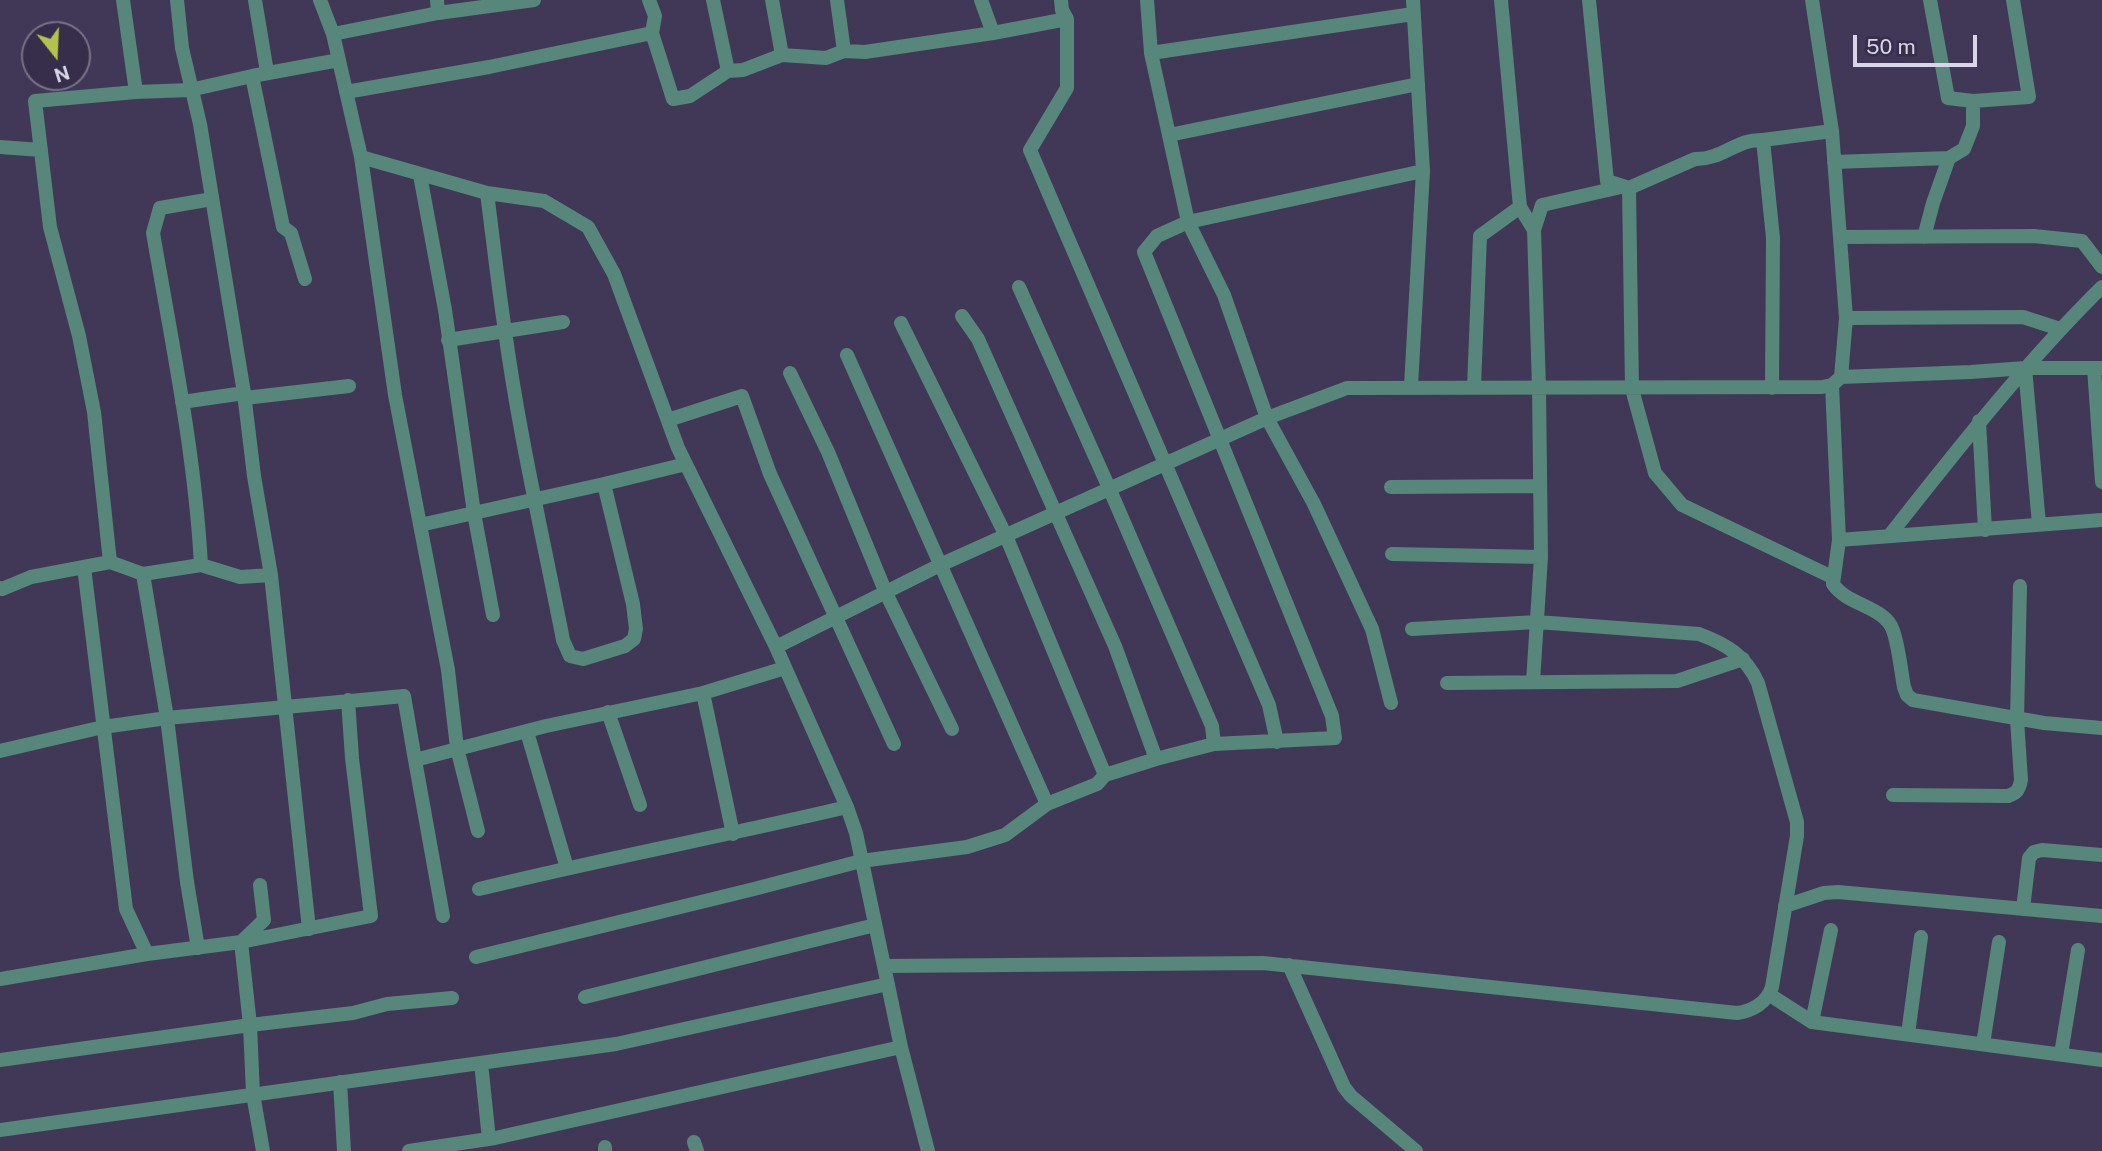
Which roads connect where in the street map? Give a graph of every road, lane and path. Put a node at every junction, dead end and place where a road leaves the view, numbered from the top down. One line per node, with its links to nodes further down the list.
1 (123, 0): 32 (street)
2 (177, 0): 31 (street)
3 (255, 0): 29 (street)
4 (320, 0): 23 (street)
5 (534, 0): 18 (street)
6 (649, 0): 21 (street)
7 (713, 0): 28 (street)
8 (772, 0): 26 (street)
9 (837, 0): 24 (street)
10 (981, 0): 22 (street)
11 (1061, 0): 20 (street)
12 (1147, 0): 25 (street)
13 (1501, 0): 48 (street)
14 (1589, 0): 45 (street)
15 (1812, 0): 35 (street)
16 (1930, 0): 34 (street)
17 (2013, 0): 34 (street)
18 (437, 7): 23 (street)
19 (1413, 7): 25 (street); 30 (street)
20 (1067, 19): 22 (street); 81 (street)
21 (652, 33): 28 (street); 33 (street)
22 (993, 33): 24 (street)
23 (333, 34): 27 (street)
24 (844, 51): 26 (street)
25 (1151, 53): 36 (street)
26 (782, 55): 28 (street)
27 (339, 60): 29 (street); 33 (street)
28 (728, 71)
29 (260, 74): 31 (street); 54 (street)
30 (1418, 85): 36 (street); 43 (street)
31 (190, 90): 32 (street); 47 (street)
32 (136, 92): 39 (street)
33 (346, 92): 40 (street)
34 (1973, 101): 41 (street)
35 (1832, 131): 37 (street); 42 (street)
36 (1170, 135): 49 (street)
37 (1763, 140): 45 (street); 73 (street)
38 (0, 147): 39 (street)
39 (41, 150): 100 (street)
40 (361, 157): 44 (street); 93 (street)
41 (1949, 158): 42 (street); 52 (street)
42 (1835, 162): 51 (street)
43 (1423, 171): 49 (street); 70 (street)
44 (420, 175): 46 (street); 63 (street)
45 (1626, 187): 50 (street); 74 (street)
46 (487, 193): 62 (street); 78 (street)
47 (212, 199): 75 (street); 76 (street)
48 (1520, 207): 50 (street); 71 (street)
49 (1188, 222): 77 (street); 80 (street)
50 (1534, 230): 72 (street)
51 (1840, 237): 52 (street); 58 (street)
52 (1924, 237): 53 (street)
53 (2102, 267)
54 (305, 279)
55 (1019, 287): 87 (street)
56 (2102, 287): 61 (street)
57 (962, 316): 90 (street)
58 (1846, 317): 61 (street); 68 (street)
59 (563, 322): 62 (street)
60 (901, 323): 95 (street)
61 (2060, 329): 65 (street)
62 (505, 331): 63 (street); 88 (street)
63 (448, 340): 89 (street)
64 (846, 355): 102 (street)
65 (2025, 368): 66 (street); 68 (street); 79 (street); 92 (street)
66 (2098, 368): 83 (street)
67 (790, 373): 109 (street)
68 (1836, 381): 73 (street); 97 (street)
69 (349, 386): 75 (street)
70 (1411, 386): 71 (street); 77 (street)
71 (1474, 387): 72 (street)
72 (1539, 388): 74 (street); 85 (street)
73 (1772, 388): 74 (street)
74 (1632, 389): 106 (street)
75 (244, 395): 76 (street); 105 (street)
76 (183, 402): 101 (street)
77 (1267, 418): 80 (street); 121 (street)
78 (668, 420): 82 (street); 111 (street)
79 (1979, 421): 94 (street); 96 (street)
80 (1221, 439): 81 (street); 130 (street)
81 (1165, 463): 87 (street); 130 (street)
82 (686, 464): 84 (street); 114 (street)
83 (2102, 482)
84 (604, 484): 88 (street); 88 (street)
85 (1540, 486): 86 (street); 99 (street)
86 (1391, 487)
87 (1110, 490): 90 (street); 132 (street)
88 (535, 500): 89 (street)
89 (474, 513): 93 (street); 110 (street)
90 (1056, 513): 95 (street); 135 (street)
91 (2102, 520): 92 (street)
92 (2039, 524): 94 (street)
93 (420, 525): 133 (street)
94 (1985, 530): 96 (street)
95 (1006, 536): 102 (street); 137 (street)
96 (1889, 536): 97 (street)
97 (1839, 540): 106 (street)
98 (1392, 554): 99 (street)
99 (1541, 557): 112 (street)
100 (110, 562): 103 (street); 104 (street)
101 (201, 565): 104 (street); 105 (street)
102 (940, 565): 109 (street); 139 (street)
103 (84, 567): 108 (street); 126 (street)
104 (143, 574): 124 (street)
105 (271, 575): 122 (street)
106 (1832, 577): 125 (street)
107 (2020, 586): 125 (street)
108 (0, 588)
109 (886, 593): 111 (street); 128 (street)
110 (493, 615)
111 (837, 617): 114 (street); 131 (street)
112 (1536, 621): 113 (street); 115 (street); 117 (street)
113 (1412, 629)
114 (776, 647): 116 (street)
115 (1743, 659): 117 (street); 149 (street)
116 (785, 668): 119 (street); 141 (street)
117 (1533, 682): 118 (street)
118 (1447, 683)
119 (703, 693): 123 (street); 143 (street)
120 (348, 700): 122 (street); 136 (street); 154 (street)
121 (1391, 703)
122 (285, 707): 124 (street); 154 (street)
123 (608, 712): 129 (street); 140 (street)
124 (167, 718): 126 (street); 159 (street)
125 (2017, 719): 127 (street); 138 (street)
126 (103, 727): 134 (street); 161 (street)
127 (2102, 728)
128 (951, 729)
129 (527, 732): 133 (street); 146 (street)
130 (1277, 742): 132 (street)
131 (894, 744)
132 (1214, 744): 135 (street)
133 (457, 748): 136 (street); 142 (street)
134 (0, 751)
135 (1156, 759): 137 (street)
136 (415, 760): 151 (street)
137 (1105, 775): 139 (street)
138 (1893, 795)
139 (1047, 804): 145 (street)
140 (640, 805)
141 (847, 807): 143 (street); 145 (street)
142 (478, 831)
143 (733, 834): 146 (street)
144 (2102, 855): 150 (street)
145 (861, 861): 153 (street); 162 (street)
146 (567, 868): 148 (street)
147 (260, 885): 157 (street)
148 (479, 889)
149 (1785, 906): 150 (street); 167 (street)
150 (2023, 909): 152 (street)
151 (443, 916)
152 (2102, 916)
153 (875, 925): 163 (street); 168 (street)
154 (309, 929): 157 (street)
155 (1831, 930): 170 (street)
156 (1921, 937): 172 (street)
157 (241, 942): 159 (street); 171 (street)
158 (1999, 942): 173 (street)
159 (198, 948): 161 (street)
160 (2078, 950): 175 (street)
161 (147, 954): 165 (street)
162 (476, 957)
163 (885, 965): 164 (street); 166 (street)
164 (1289, 965): 167 (street); 187 (street)
165 (0, 979)
166 (888, 984): 174 (street); 178 (street)
167 (1770, 995): 170 (street)
168 (585, 997)
169 (452, 998): 171 (street)
170 (1812, 1022): 172 (street)
171 (250, 1025): 176 (street); 180 (street)
172 (1908, 1034): 173 (street)
173 (1983, 1044): 175 (street)
174 (901, 1047): 182 (street); 186 (street)
175 (2062, 1054): 177 (street)
176 (0, 1060)
177 (2102, 1060)
178 (481, 1063): 179 (street); 182 (street)
179 (340, 1082): 180 (street); 184 (street)
180 (253, 1094): 181 (street); 183 (street)
181 (0, 1130)
182 (489, 1139): 185 (street)
183 (263, 1151)
184 (344, 1151)
185 (409, 1151)
186 (928, 1151)
187 (1416, 1151)

